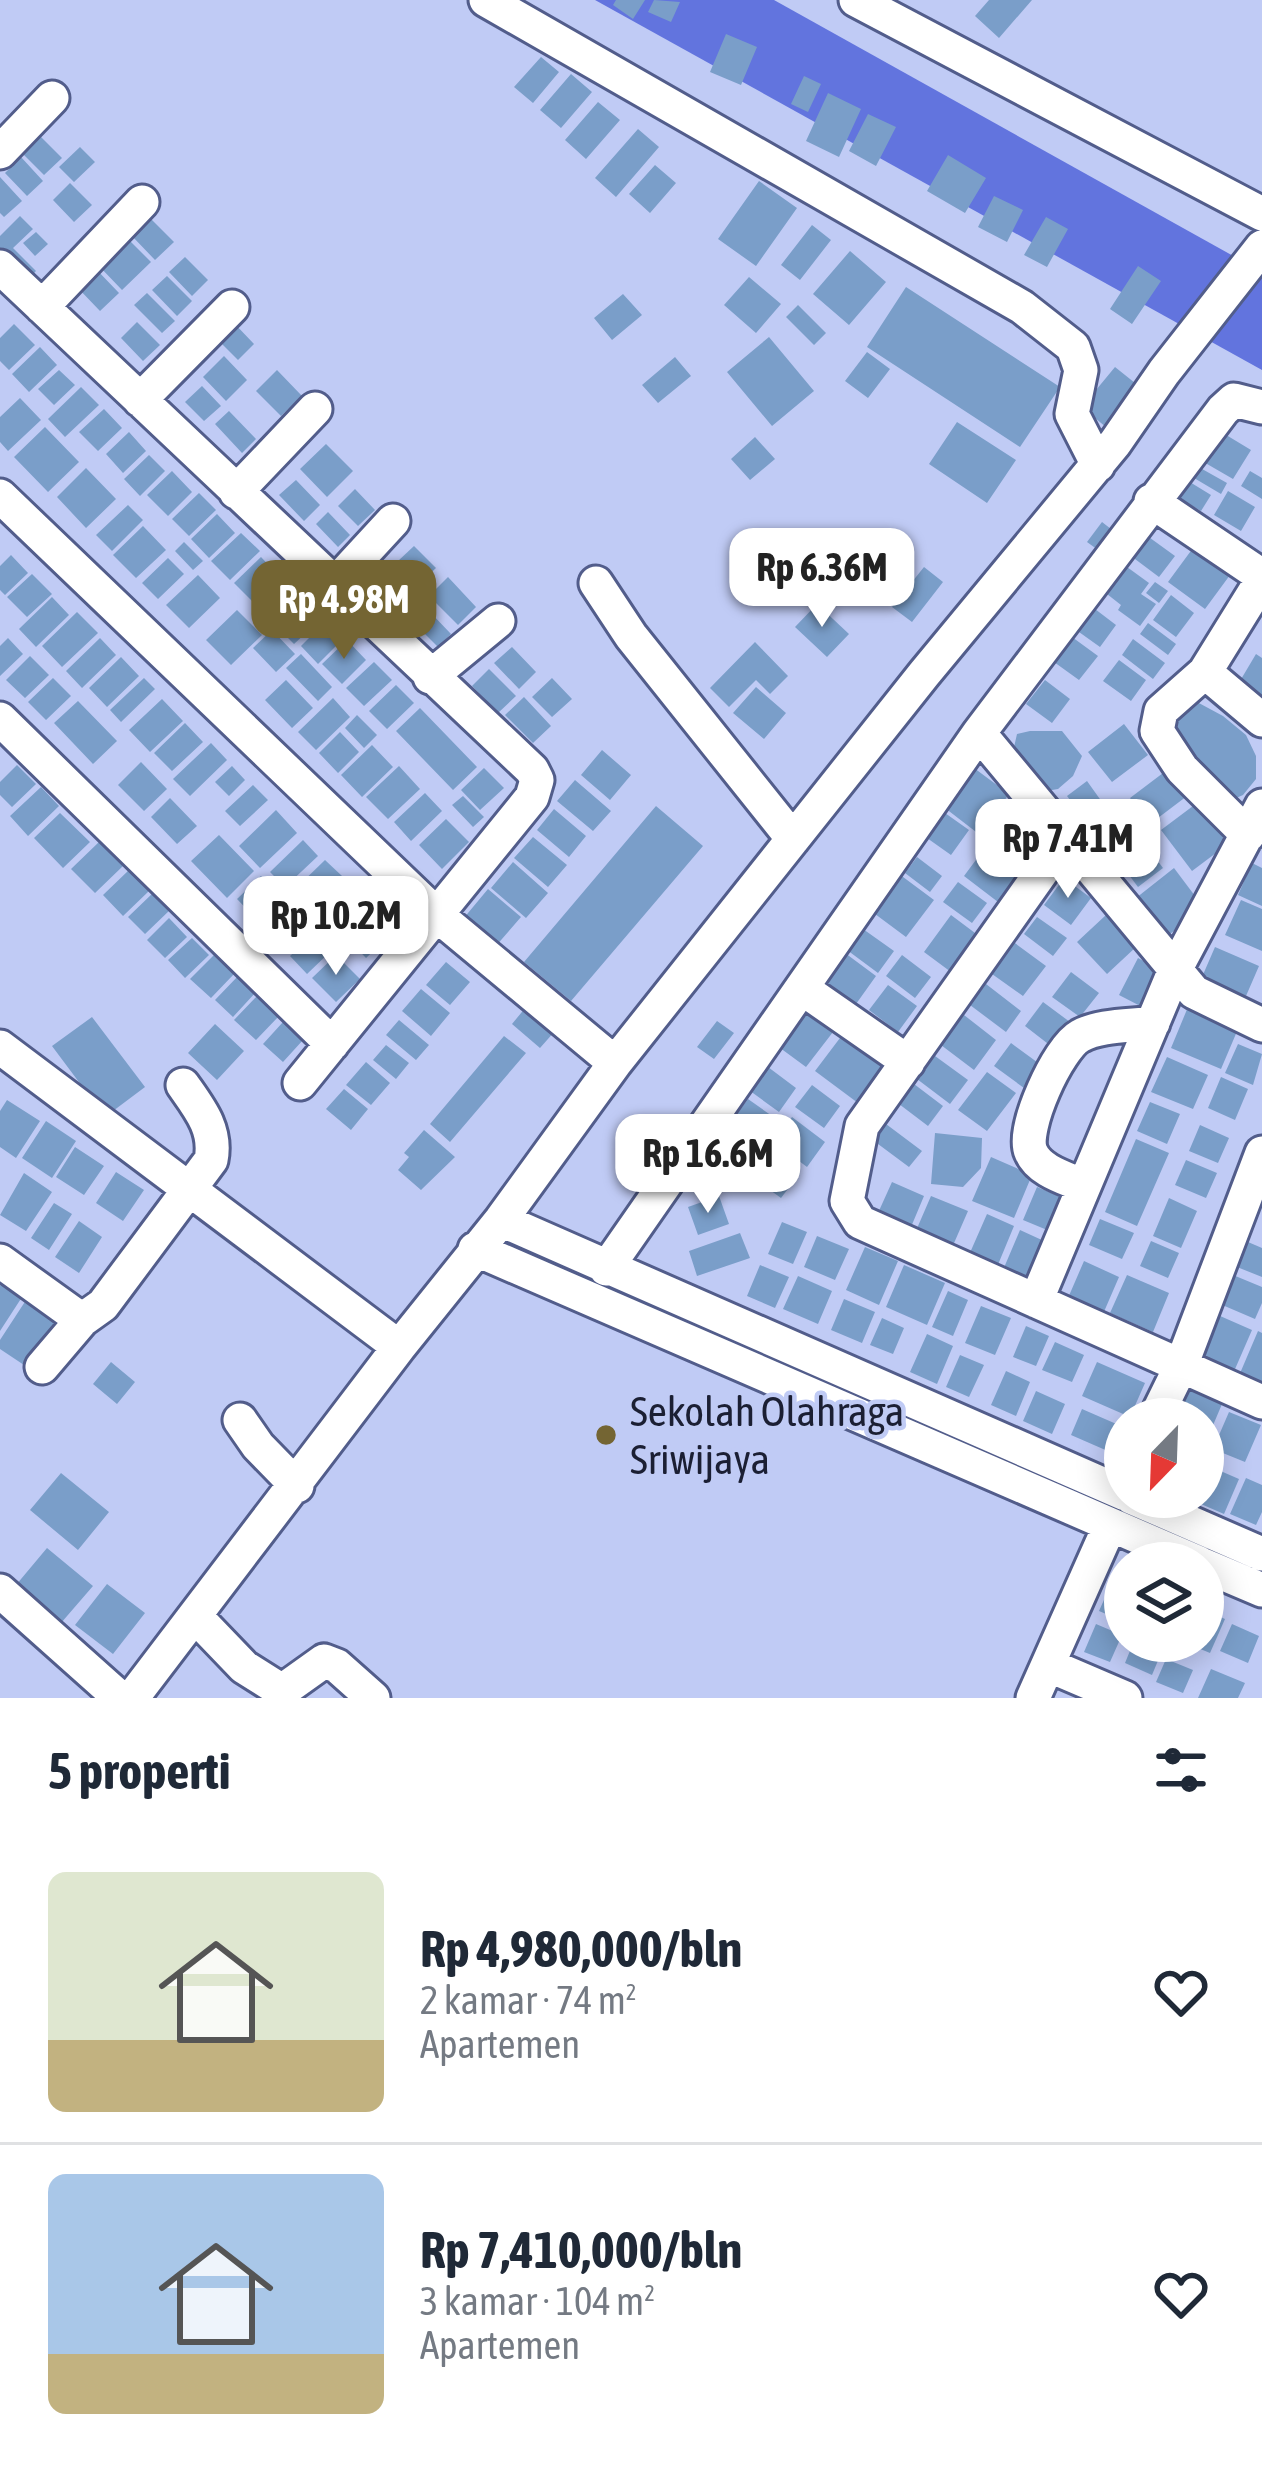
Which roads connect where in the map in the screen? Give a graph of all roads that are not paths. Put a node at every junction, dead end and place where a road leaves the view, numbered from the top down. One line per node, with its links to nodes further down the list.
1 (486, 0): 14 (street)
2 (856, 0): 6 (street)
3 (52, 98): 4 (street)
4 (0, 152)
5 (142, 202): 9 (street)
6 (1262, 214)
7 (1258, 252): 14 (street)
8 (0, 267): 9 (street)
9 (42, 307): 11 (street)
10 (232, 308): 11 (street)
11 (140, 400): 15 (street)
12 (1262, 407): 17 (street)
13 (315, 409): 15 (street)
14 (1098, 465): 30 (street)
15 (236, 492): 21 (street)
16 (0, 496): 31 (street)
17 (1151, 501): 19 (street); 27 (street)
18 (393, 521): 21 (street)
19 (1262, 578): 23 (street)
20 (596, 584): 30 (street)
21 (334, 586): 24 (street)
22 (498, 621): 24 (street)
23 (1205, 672): 26 (street); 28 (street)
24 (430, 677): 31 (street)
25 (0, 718): 36 (street)
26 (1262, 720)
27 (979, 733): 29 (street); 33 (street)
28 (1255, 820): 32 (street)
29 (1067, 836): 32 (street); 38 (street)
30 (794, 838): 39 (street)
31 (438, 916): 36 (street); 39 (street)
32 (1174, 972): 34 (street); 35 (street)
33 (803, 989): 38 (street); 48 (street)
34 (1153, 1023): 43 (street); 43 (street)
35 (1262, 1025)
36 (332, 1044): 40 (street)
37 (0, 1047): 44 (street)
38 (908, 1062): 49 (street)
39 (614, 1063): 45 (street)
40 (300, 1083)
41 (183, 1085): 44 (street)
42 (1262, 1154): 52 (street)
43 (1084, 1186): 49 (street)
44 (188, 1188): 50 (street); 51 (street)
45 (500, 1220): 46 (street); 48 (street)
46 (475, 1250): 51 (street); 59 (street)
47 (0, 1261): 50 (street)
48 (607, 1269): 58 (street)
49 (1036, 1301): 52 (street)
50 (82, 1320): 53 (street)
51 (399, 1347): 57 (street)
52 (1181, 1366): 54 (street); 55 (street)
53 (42, 1367)
54 (1165, 1398)
55 (1262, 1402)
56 (240, 1420): 57 (street)
57 (297, 1486): 68 (street)
58 (1104, 1490)
59 (1104, 1491)
60 (1113, 1518): 69 (street)
61 (1146, 1518): 63 (street)
62 (1172, 1518): 64 (street)
63 (1175, 1542)
64 (1262, 1554)
65 (1224, 1574): 66 (street)
66 (1262, 1590)
67 (0, 1591): 71 (street)
68 (196, 1617): 70 (street); 72 (street)
69 (1048, 1664): 74 (street); 75 (street)
70 (280, 1694): 73 (street)
71 (120, 1698)
72 (132, 1698)
73 (373, 1698)
74 (1033, 1698)
75 (1125, 1698)

